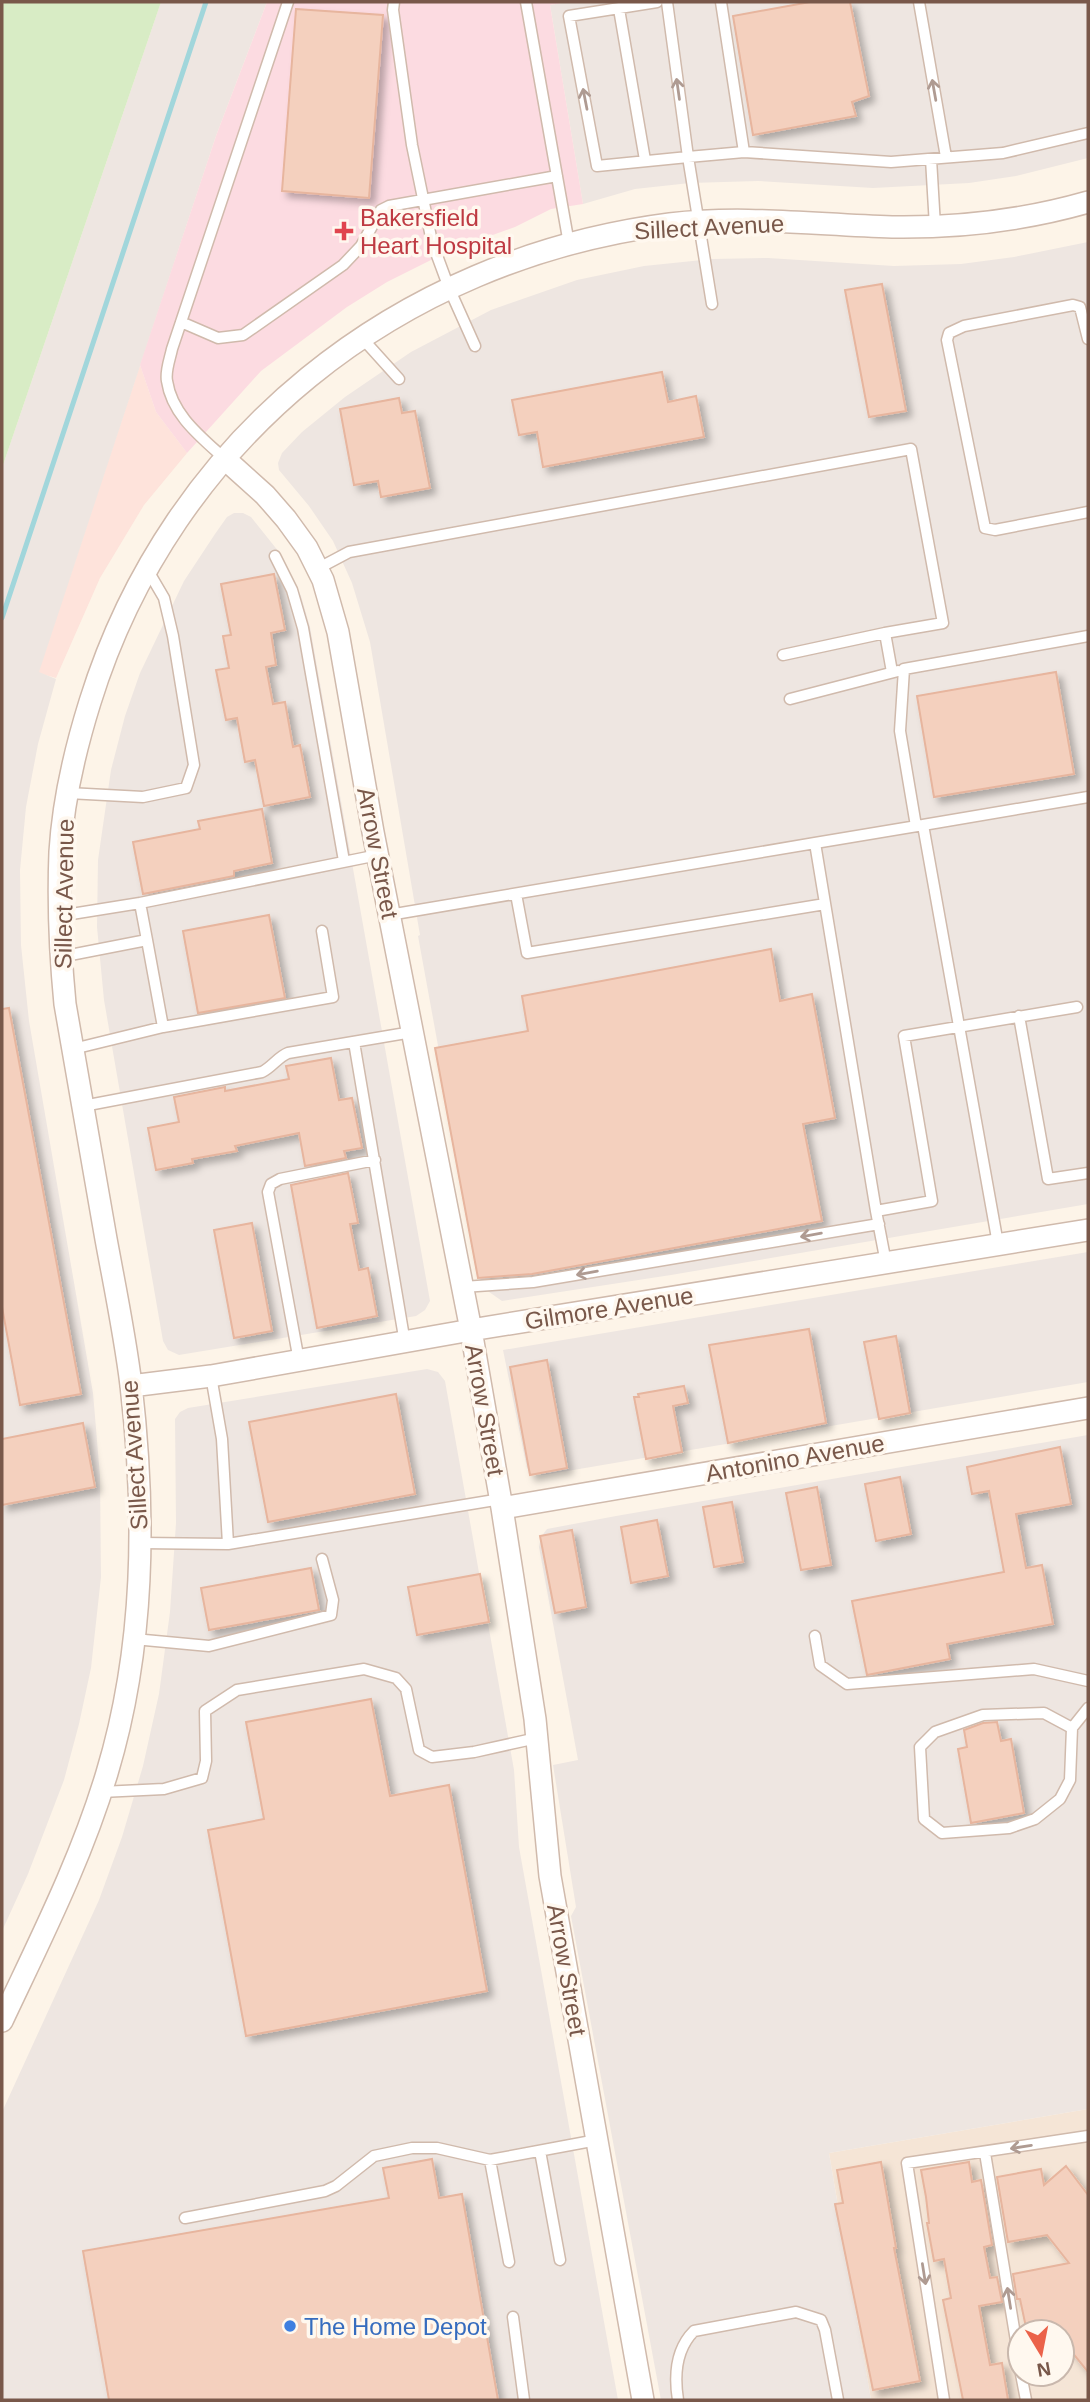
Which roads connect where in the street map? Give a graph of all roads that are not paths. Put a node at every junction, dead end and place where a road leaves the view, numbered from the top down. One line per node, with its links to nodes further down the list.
1 (288, 2): 23 (lane)
2 (394, 2): 16 (lane)
3 (526, 2): 15 (lane)
4 (657, 2): 8 (lane)
5 (667, 2): 11 (lane, one-way to 5)
6 (721, 2): 10 (lane)
7 (919, 2): 12 (lane, one-way to 7)
8 (619, 9): 14 (lane); 14 (lane, one-way to 8)
9 (1088, 133): 12 (lane)
10 (744, 152): 11 (lane); 13 (lane)
11 (688, 157): 14 (lane); 18 (lane)
12 (946, 158): 13 (lane)
13 (931, 159): 19 (lane)
14 (645, 160)
15 (557, 176): 16 (lane); 20 (lane)
16 (424, 199): 21 (lane); 23 (lane)
17 (1088, 202): 19 (street, Sillect Avenue)
18 (700, 222): 19 (street, Sillect Avenue); 20 (street, Sillect Avenue); 22 (lane)
19 (935, 226)
20 (569, 244): 21 (street, Sillect Avenue)
21 (449, 288): 24 (street, Sillect Avenue); 26 (lane)
22 (712, 304)
23 (181, 322): 28 (lane)
24 (362, 338): 27 (lane); 28 (street, Sillect Avenue)
25 (1088, 339): 29 (lane)
26 (475, 346)
27 (400, 379)
28 (225, 459): 31 (street, Sillect Avenue); 32 (street, Arrow Street)
29 (1088, 512)
30 (275, 556): 44 (lane)
31 (147, 569): 39 (street, Sillect Avenue); 39 (lane)
32 (317, 569): 33 (lane); 43 (street, Arrow Street)
33 (885, 633): 35 (lane); 37 (lane)
34 (1088, 636): 36 (lane)
35 (783, 655)
36 (904, 669): 37 (lane); 41 (lane)
37 (892, 673): 38 (lane)
38 (790, 699)
39 (68, 793): 49 (street, Sillect Avenue)
40 (1088, 797): 41 (lane)
41 (920, 825): 42 (lane); 56 (lane)
42 (815, 843): 45 (lane); 47 (lane)
43 (378, 855): 44 (lane); 48 (street, Arrow Street)
44 (344, 860): 46 (lane)
45 (516, 894): 47 (lane); 48 (lane)
46 (140, 903): 49 (lane); 51 (lane)
47 (825, 904): 63 (lane)
48 (389, 915): 57 (street, Arrow Street)
49 (59, 916): 52 (street, Sillect Avenue)
50 (322, 931): 55 (lane)
51 (147, 940): 52 (lane); 55 (lane)
52 (60, 957): 59 (street, Sillect Avenue)
53 (1077, 1007): 54 (lane)
54 (1020, 1016): 56 (lane); 62 (lane)
55 (163, 1027): 59 (lane)
56 (959, 1027): 63 (lane); 66 (lane)
57 (412, 1032): 58 (lane); 68 (street, Arrow Street)
58 (354, 1042): 60 (lane); 61 (lane)
59 (73, 1049): 60 (street, Sillect Avenue)
60 (83, 1106): 73 (street, Sillect Avenue)
61 (375, 1160): 70 (lane); 71 (lane)
62 (1088, 1173)
63 (876, 1211): 64 (lane)
64 (879, 1224): 67 (lane); 68 (lane, one-way to 68)
65 (1088, 1230): 66 (street, Gilmore Avenue)
66 (998, 1244): 67 (street, Gilmore Avenue)
67 (886, 1262): 69 (street, Gilmore Avenue)
68 (463, 1287): 69 (street, Arrow Street)
69 (471, 1330): 70 (street, Gilmore Avenue); 75 (street, Arrow Street)
70 (405, 1343): 71 (street, Gilmore Avenue)
71 (299, 1362): 72 (street, Gilmore Avenue)
72 (211, 1377): 73 (street, Gilmore Avenue); 77 (lane)
73 (131, 1386): 76 (street, Sillect Avenue)
74 (1088, 1408): 75 (street, Antonino Avenue)
75 (502, 1504): 77 (lane); 84 (street, Arrow Street)
76 (141, 1543): 77 (lane); 80 (street, Sillect Avenue)
77 (228, 1544)
78 (322, 1559): 80 (lane)
79 (815, 1636): 81 (lane)
80 (134, 1639): 85 (street, Sillect Avenue)
81 (1088, 1681)
82 (1088, 1708): 83 (lane)
83 (1072, 1728): 83 (lane)
84 (537, 1738): 85 (lane); 88 (street, Arrow Street)
85 (101, 1792): 86 (street, Sillect Avenue)
86 (2, 2021)
87 (1088, 2136): 90 (lane, one-way to 90)
88 (597, 2140): 89 (lane); 98 (street, Arrow Street)
89 (540, 2151): 91 (lane); 93 (lane)
90 (985, 2152): 96 (lane, one-way to 90); 101 (lane, one-way to 101)
91 (490, 2160): 92 (lane); 94 (lane)
92 (185, 2218)
93 (560, 2260)
94 (509, 2262)
95 (513, 2317): 97 (lane)
96 (1012, 2318)
97 (524, 2400)
98 (643, 2400)
99 (678, 2400): 100 (lane)
100 (838, 2400)
101 (944, 2400)

